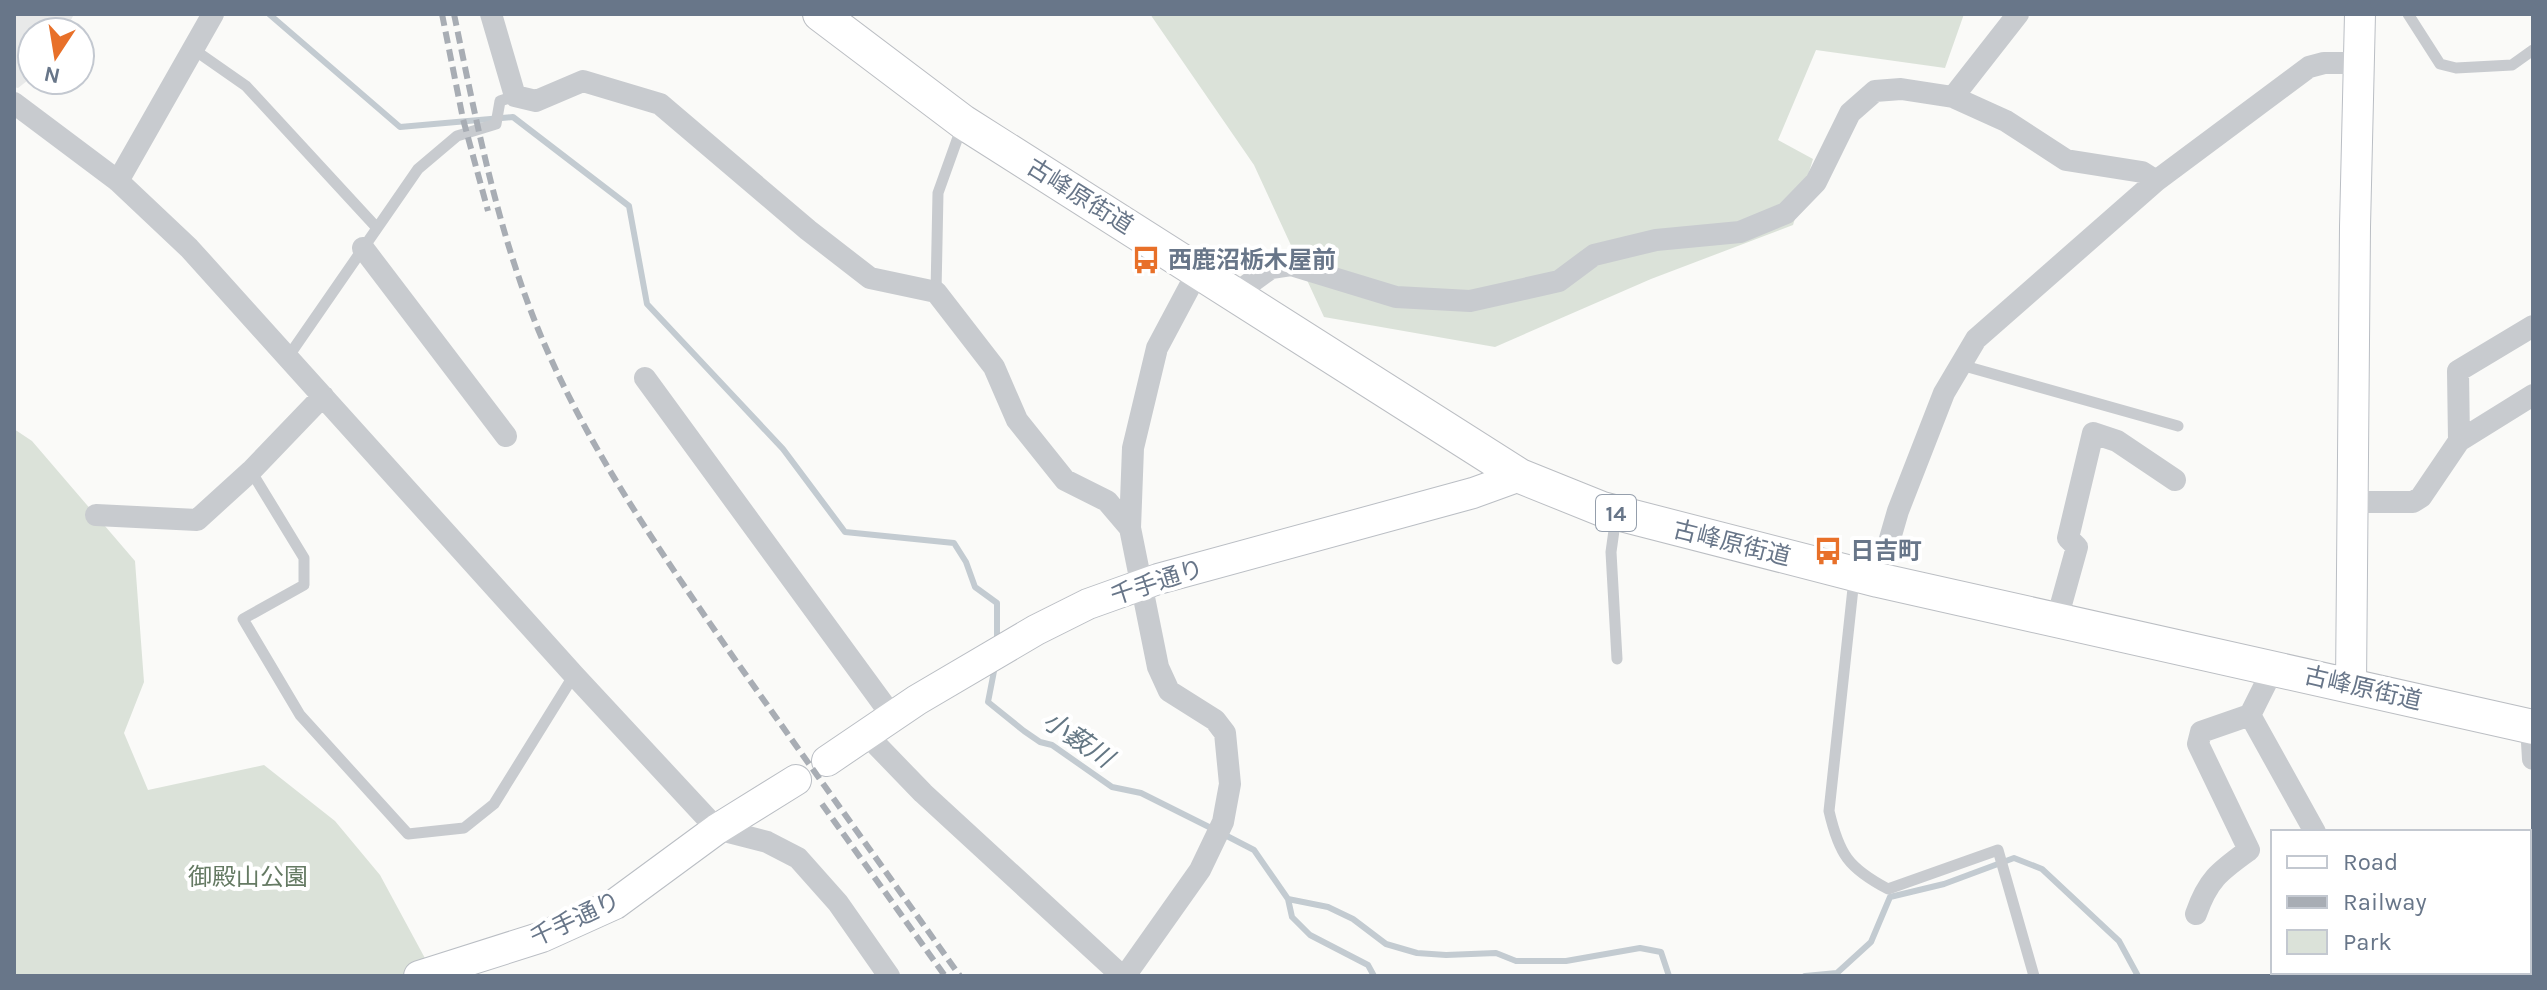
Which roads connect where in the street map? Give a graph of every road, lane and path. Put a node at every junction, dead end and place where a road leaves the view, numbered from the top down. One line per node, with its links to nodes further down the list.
1 (213, 14): 7 (street)
2 (491, 14): 10 (street)
3 (820, 14): 13 (main road, 古峰原街道 / 14)
4 (2018, 14): 11 (street)
5 (2360, 14): 9 (street)
6 (2408, 14): 8 (lane)
7 (193, 49): 14 (street); 16 (lane)
8 (2533, 50)
9 (2359, 63): 15 (street); 33 (street)
10 (515, 96): 16 (lane); 19 (street)
11 (1953, 97): 15 (street); 20 (street)
12 (14, 103): 14 (street)
13 (963, 122): 18 (main road, 古峰原街道 / 14); 19 (lane)
14 (118, 181): 22 (street)
15 (2156, 181): 23 (street)
16 (377, 228): 17 (lane)
17 (363, 248): 22 (lane); 28 (street)
18 (1198, 271): 20 (main road, 古峰原街道 / 14); 36 (street)
19 (936, 292): 36 (street)
20 (1235, 294): 31 (main road, 古峰原街道 / 14)
21 (2533, 326): 29 (street)
22 (288, 357): 26 (street)
23 (1961, 365): 27 (lane); 37 (street)
24 (645, 378): 45 (street)
25 (2533, 395): 29 (street)
26 (323, 396): 30 (street); 42 (street)
27 (2178, 426)
28 (506, 436)
29 (2459, 441): 33 (street)
30 (251, 471): 35 (street); 42 (lane)
31 (1520, 476): 34 (main road, 古峰原街道 / 14); 38 (street, 千手通り)
32 (2175, 480): 39 (street)
33 (2353, 502): 43 (street)
34 (1616, 513): 37 (main road, 古峰原街道 / 14); 40 (lane)
35 (96, 515)
36 (1130, 528): 38 (street)
37 (1866, 577): 39 (main road, 古峰原街道 / 14); 56 (lane)
38 (1140, 587): 45 (street, 千手通り); 55 (street)
39 (2057, 619): 41 (main road, 古峰原街道 / 14)
40 (1617, 659)
41 (2268, 666): 43 (main road, 古峰原街道 / 14); 44 (street)
42 (574, 675): 50 (street)
43 (2351, 685): 47 (main road, 古峰原街道 / 14)
44 (2250, 715): 51 (street); 52 (street)
45 (892, 716): 46 (street, 千手通り)
46 (865, 733): 48 (street, 千手通り); 55 (street)
47 (2532, 737)
48 (827, 761)
49 (796, 780): 50 (street, 千手通り)
50 (717, 829): 53 (street, 千手通り); 54 (street)
51 (2314, 830)
52 (2196, 914)
53 (419, 976)
54 (889, 976)
55 (1124, 976)
56 (2034, 976)

